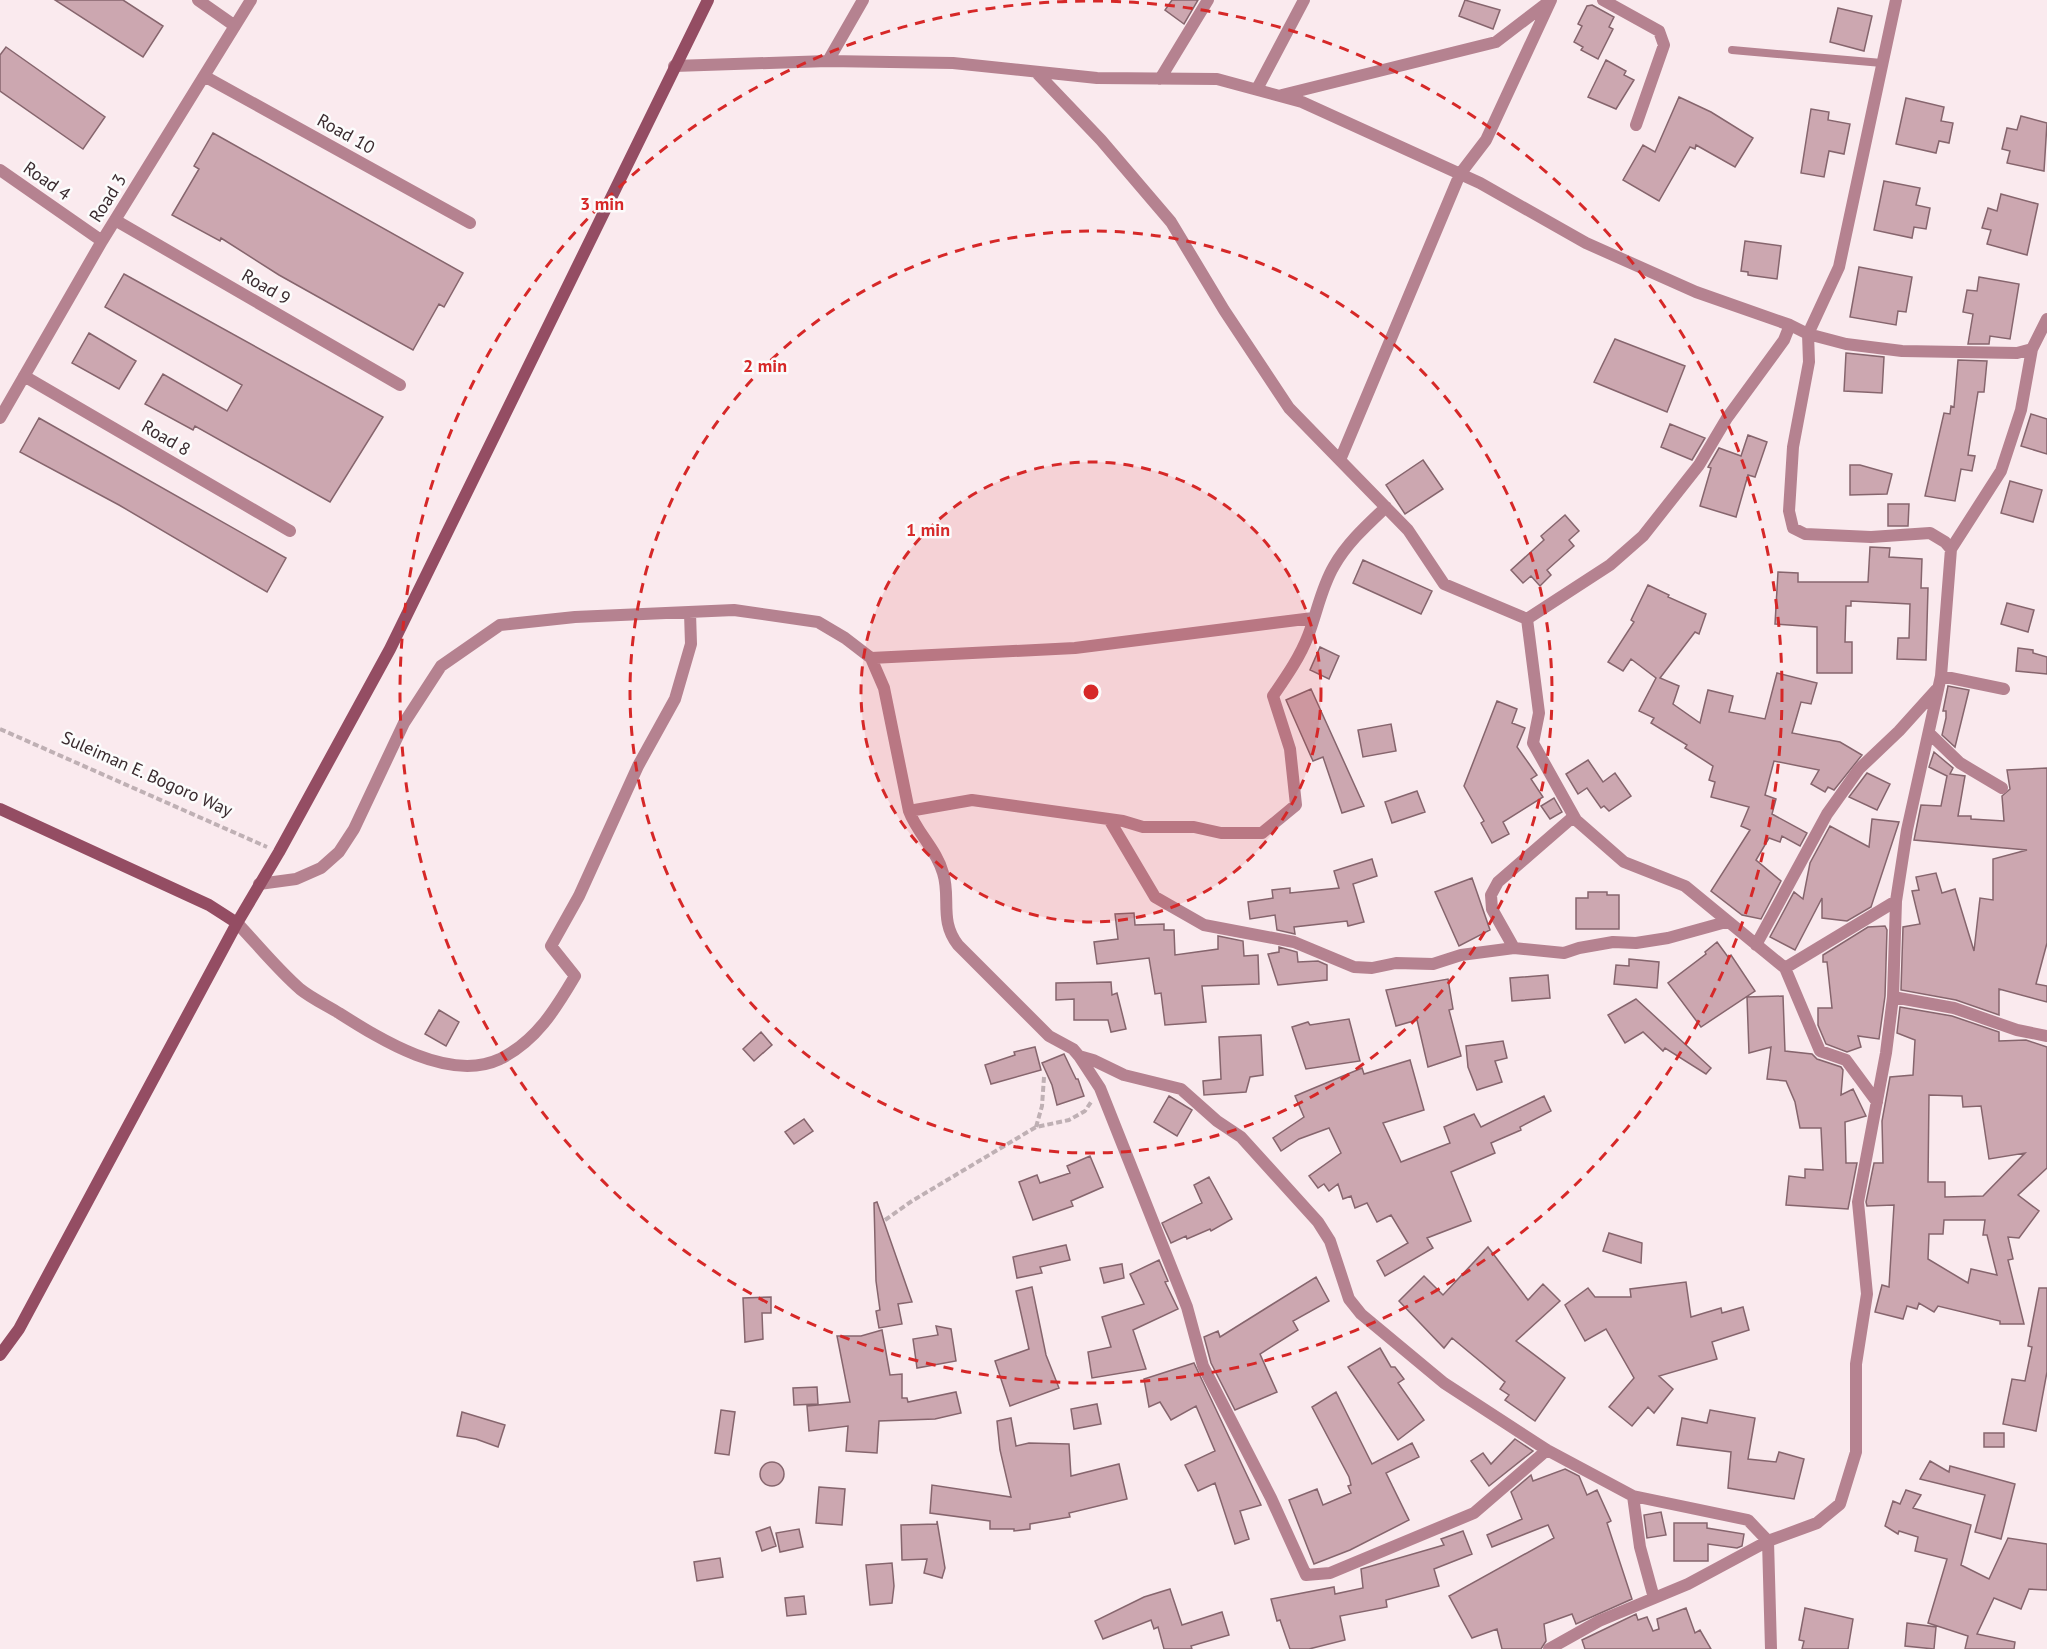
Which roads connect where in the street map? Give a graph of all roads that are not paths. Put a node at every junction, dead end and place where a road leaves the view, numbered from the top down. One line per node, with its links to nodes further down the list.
1 (198, 0): 10 (street)
2 (251, 0): 10 (street, Road 3)
3 (708, 0): 14 (main road)
4 (863, 0): 12 (street)
5 (1208, 0): 17 (street)
6 (1304, 0): 18 (street)
7 (1550, 0): 19 (street); 22 (street)
8 (1603, 0): 20 (street)
9 (1896, 0): 13 (street)
10 (235, 26): 16 (street, Road 3)
11 (1732, 50): 13 (lane)
12 (828, 61): 14 (street); 15 (street)
13 (1882, 63): 28 (street)
14 (674, 66): 50 (main road)
15 (1037, 73): 17 (street); 33 (street)
16 (204, 76): 23 (street, Road 3); 24 (street, Road 10)
17 (1160, 79): 18 (street)
18 (1257, 89): 19 (street)
19 (1282, 95): 22 (street)
20 (1636, 125)
21 (0, 170): 25 (street, Road 4)
22 (1460, 174): 27 (street); 33 (street)
23 (115, 220): 25 (street, Road 3); 31 (street, Road 9)
24 (470, 223)
25 (102, 241): 30 (street, Road 3)
26 (2047, 319): 29 (street)
27 (1790, 324): 28 (street); 39 (street)
28 (1808, 334): 29 (street); 36 (street)
29 (2032, 349): 36 (street)
30 (24, 376): 32 (street, Road 3); 35 (street, Road 8)
31 (400, 385)
32 (0, 418)
33 (1340, 460): 34 (street)
34 (1386, 507): 38 (street); 39 (street)
35 (290, 531)
36 (1951, 549): 41 (street)
37 (690, 613): 40 (street); 50 (street); 52 (street)
38 (1313, 618): 40 (street); 49 (street)
39 (1527, 619): 48 (street)
40 (871, 658): 47 (street)
41 (1941, 676): 42 (street); 43 (street)
42 (2004, 689)
43 (1936, 690): 44 (street); 54 (street)
44 (1930, 734): 45 (street); 51 (street)
45 (2002, 788)
46 (0, 809): 52 (main road)
47 (909, 811): 49 (street); 59 (street)
48 (1573, 817): 53 (street); 55 (street)
49 (1110, 821): 55 (street)
50 (259, 884): 52 (main road)
51 (1896, 901): 56 (street); 57 (street)
52 (237, 922): 61 (main road)
53 (1726, 922): 54 (street); 55 (street)
54 (1756, 945): 56 (street)
55 (1514, 948)
56 (1785, 968): 60 (street)
57 (1893, 997): 58 (street); 60 (street)
58 (2047, 1036)
59 (1079, 1056): 62 (street); 62 (street)
60 (1877, 1102): 64 (street)
61 (0, 1355)
62 (1547, 1450): 63 (street)
63 (1633, 1496): 64 (street); 65 (street)
64 (1768, 1540): 65 (street); 67 (street)
65 (1654, 1598): 66 (street)
66 (1549, 1649)
67 (1771, 1649)

